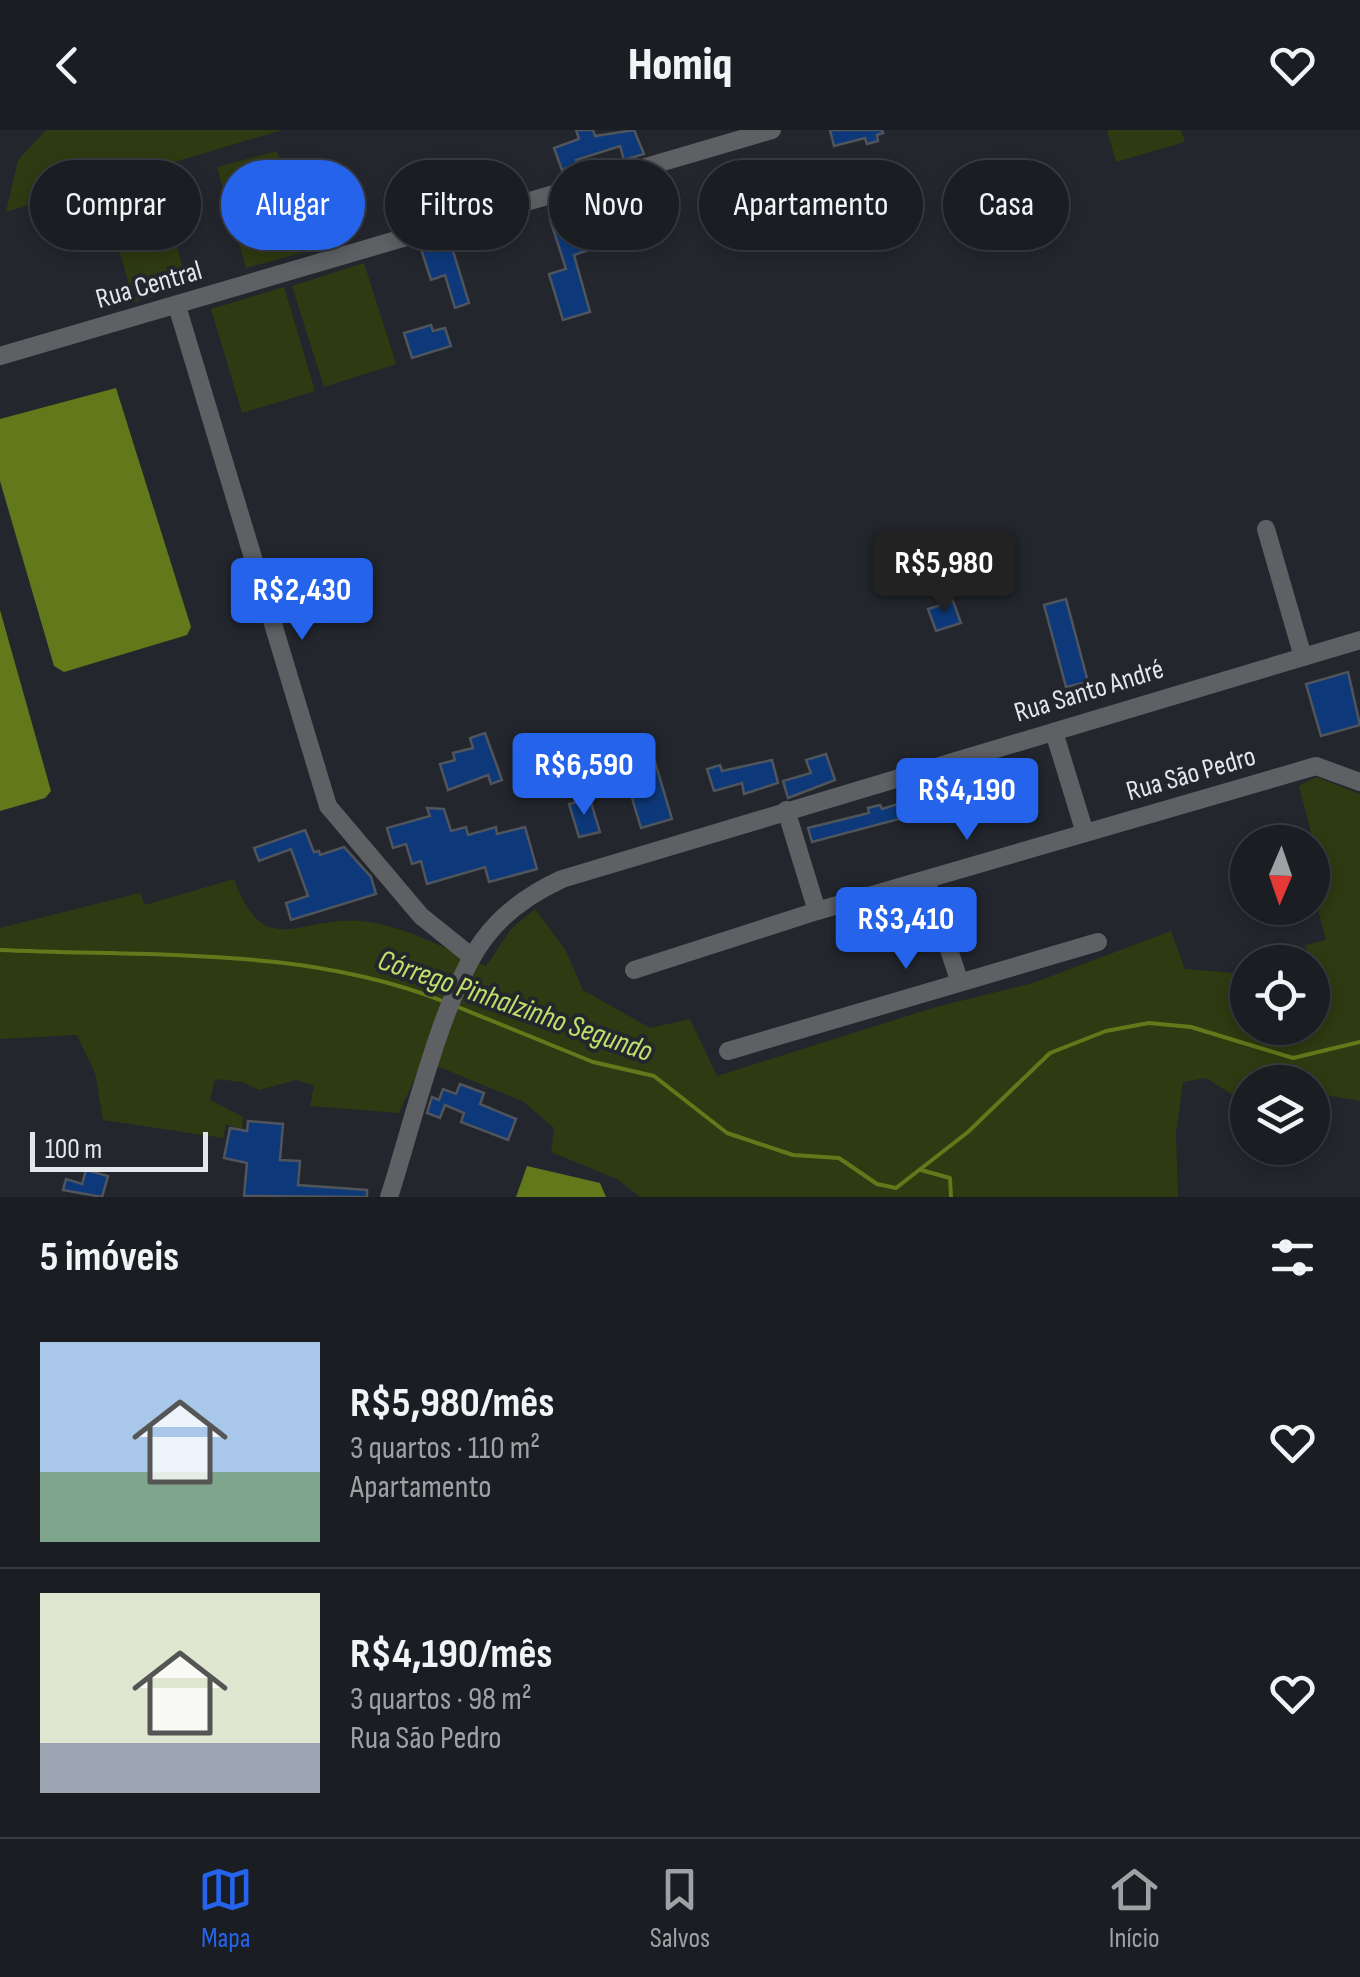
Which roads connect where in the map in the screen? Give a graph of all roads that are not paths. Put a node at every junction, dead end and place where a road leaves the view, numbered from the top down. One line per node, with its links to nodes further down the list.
1 (772, 130): 2 (street, Rua Central)
2 (674, 160)
3 (549, 198): 4 (street, Rua Central)
4 (177, 306): 5 (street, Rua Central); 17 (street)
5 (0, 356)
6 (1266, 529): 9 (street)
7 (1352, 643): 8 (street); 9 (street, Rua Santo André)
8 (1360, 656)
9 (1303, 657): 10 (street, Rua Santo André)
10 (1054, 732): 12 (street, Rua Santo André); 13 (street)
11 (1360, 782): 13 (street, Rua São Pedro)
12 (786, 810): 15 (street); 17 (street, Rua Santo André)
13 (1085, 834): 14 (street, Rua São Pedro)
14 (926, 880): 15 (street, Rua São Pedro); 19 (street)
15 (818, 911): 18 (street, Rua São Pedro)
16 (1098, 942): 19 (street)
17 (472, 957): 21 (street, Rua Santo André)
18 (634, 970)
19 (960, 980): 20 (street)
20 (728, 1052)
21 (389, 1197)

